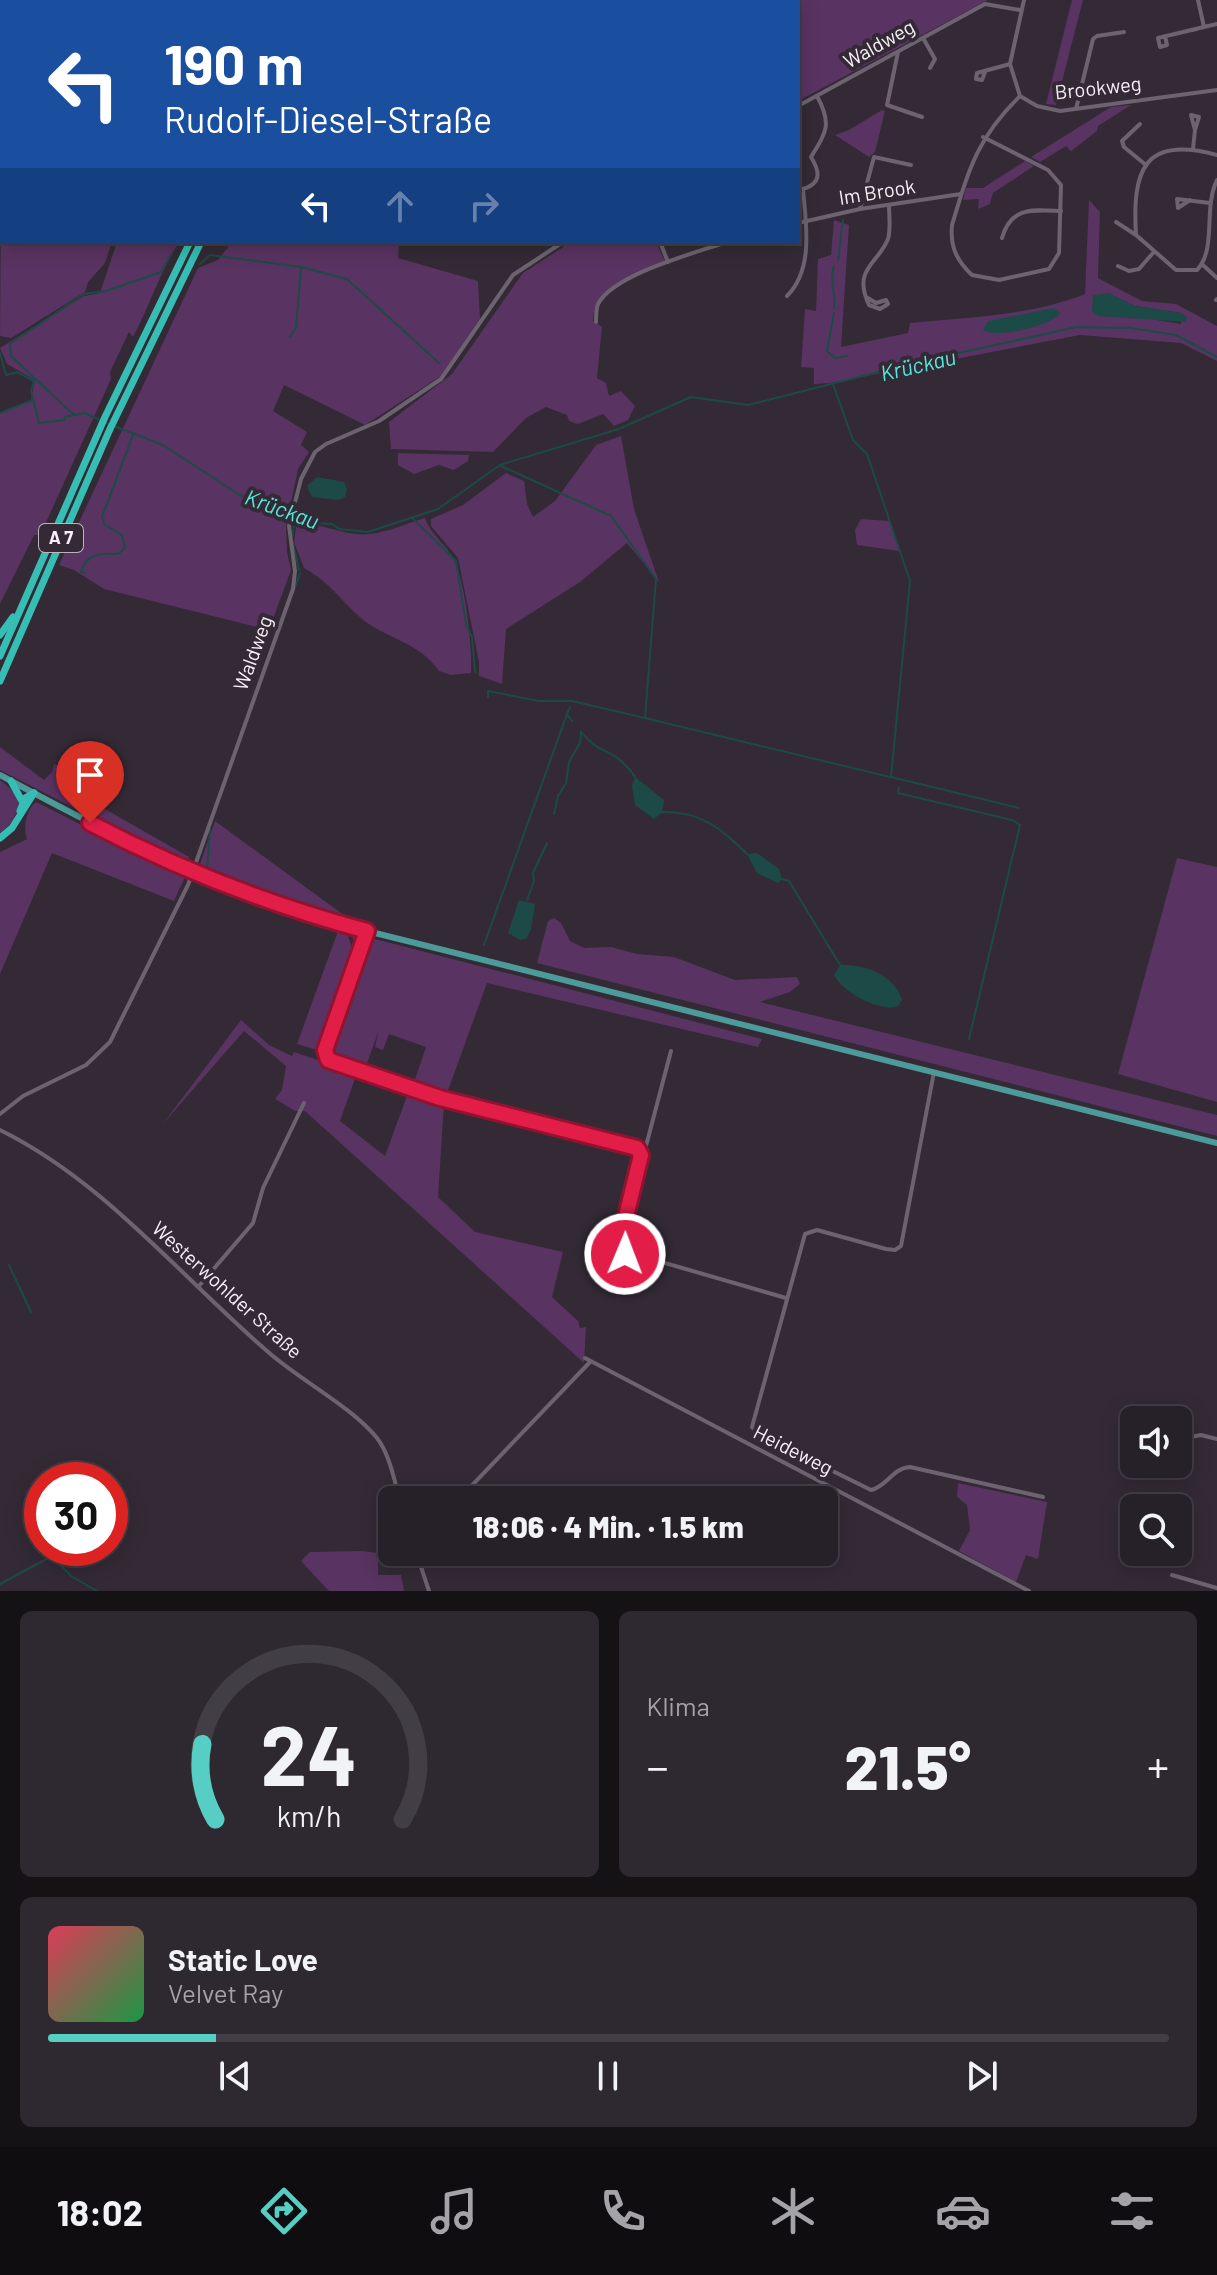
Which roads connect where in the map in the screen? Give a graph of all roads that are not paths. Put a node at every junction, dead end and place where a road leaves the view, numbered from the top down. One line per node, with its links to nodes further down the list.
1 (1024, 0): 3 (street)
2 (1198, 0): 5 (street)
3 (1021, 10): 8 (street, Waldweg); 10 (street)
4 (1217, 24): 5 (street)
5 (1204, 27): 7 (street)
6 (1124, 32): 17 (street)
7 (1165, 36)
8 (923, 38): 9 (street, Waldweg); 11 (street)
9 (898, 52): 14 (street, Waldweg); 18 (street)
10 (1010, 64): 12 (street); 15 (street)
11 (930, 68)
12 (985, 72)
13 (1217, 90): 17 (street, Brookweg)
14 (817, 96): 16 (street, Waldweg); 34 (street)
15 (1020, 96): 17 (street, Brookweg); 21 (street)
16 (800, 105)
17 (1076, 109)
18 (922, 117)
19 (1140, 124): 25 (street)
20 (1195, 130): 22 (street)
21 (983, 137): 27 (street); 32 (street)
22 (1193, 149): 23 (street); 25 (street)
23 (1217, 155)
24 (911, 165): 31 (street)
25 (1146, 165): 37 (street)
26 (1217, 180): 30 (street)
27 (961, 194): 29 (street, Im Brook); 32 (street)
28 (1190, 200): 30 (street)
29 (889, 205): 31 (street, Im Brook); 50 (street)
30 (1210, 205): 33 (street); 46 (street)
31 (860, 209): 34 (street, Im Brook)
32 (1061, 211): 38 (street)
33 (1217, 216)
34 (805, 221): 35 (street, Im Brook); 49 (street)
35 (800, 222)
36 (1116, 222): 37 (street)
37 (1136, 235): 44 (street)
38 (1002, 238)
39 (189, 244): 52 (highway, A 7)
40 (200, 244): 55 (highway, A 7)
41 (560, 244): 68 (street, Waldweg)
42 (661, 244): 45 (street)
43 (721, 244): 45 (street)
44 (1153, 253): 46 (street); 47 (street)
45 (669, 262): 51 (street)
46 (1203, 265): 48 (street)
47 (1118, 266)
48 (1217, 278)
49 (787, 296)
50 (866, 297): 50 (street)
51 (596, 322)
52 (21, 606): 53 (highway); 54 (highway, A 7)
53 (0, 635)
54 (0, 656)
55 (0, 681)
56 (0, 775): 57 (main road)
57 (11, 781): 58 (main road); 59 (highway)
58 (34, 793): 59 (highway); 60 (highway); 62 (main road)
59 (22, 803): 60 (highway)
60 (20, 814): 61 (highway)
61 (0, 837)
62 (343, 924): 63 (main road); 64 (street)
63 (365, 930): 64 (street); 66 (main road)
64 (359, 947): 71 (street)
65 (671, 1051): 71 (street)
66 (934, 1072): 70 (main road); 73 (street)
67 (304, 1103): 72 (street)
68 (0, 1114)
69 (0, 1130): 72 (street, Westerwohlder Straße)
70 (1217, 1143)
71 (640, 1150): 73 (street)
72 (199, 1286): 76 (street, Westerwohlder Straße)
73 (786, 1298): 80 (street)
74 (1192, 1437): 75 (street)
75 (1217, 1439)
76 (396, 1486)
77 (471, 1486): 78 (street, Heideweg)
78 (829, 1486)
79 (838, 1491): 85 (street, Heideweg)
80 (1043, 1497)
81 (421, 1566): 84 (street)
82 (1172, 1575): 83 (street)
83 (1217, 1588)
84 (429, 1591)
85 (1029, 1591)

